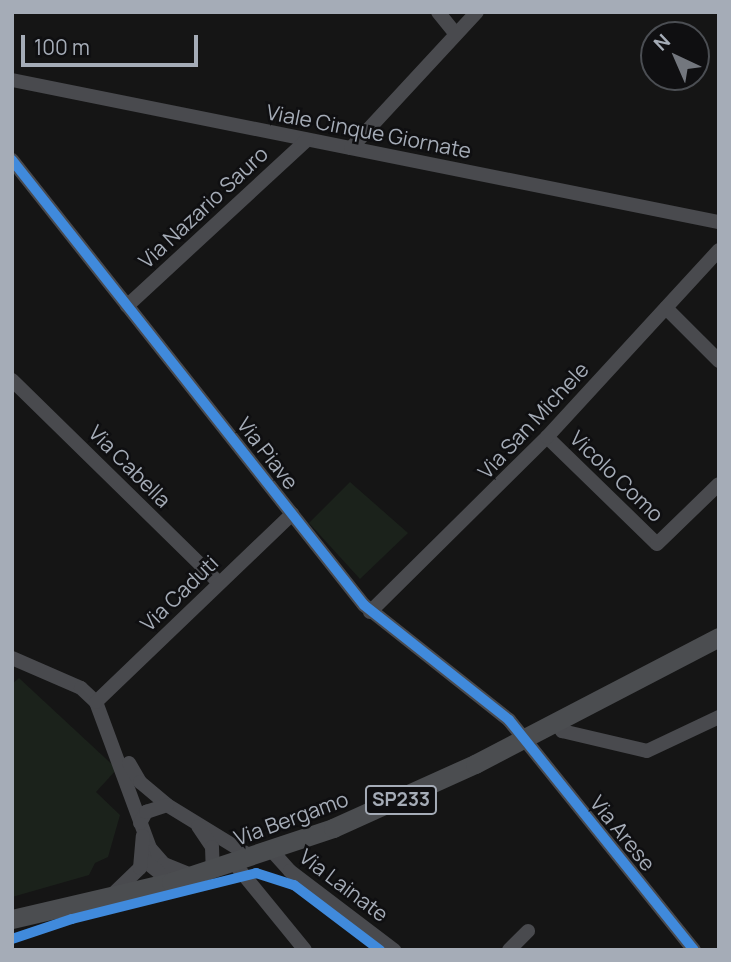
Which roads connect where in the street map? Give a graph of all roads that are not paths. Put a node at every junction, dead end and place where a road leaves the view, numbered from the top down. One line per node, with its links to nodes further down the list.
1 (438, 12): 3 (street)
2 (477, 12): 3 (street)
3 (456, 34): 6 (street)
4 (12, 79): 5 (street, Viale Cinque Giornate)
5 (307, 140): 6 (street, Viale Cinque Giornate); 10 (street, Via Nazario Sauro)
6 (351, 148): 8 (street, Viale Cinque Giornate)
7 (12, 160): 10 (street, Via Piave)
8 (719, 222)
9 (719, 250): 11 (street, Via San Michele)
10 (127, 306): 16 (street, Via Piave)
11 (666, 308): 12 (street); 14 (street, Via San Michele)
12 (719, 361)
13 (12, 380): 17 (street, Via Cabella)
14 (547, 437): 15 (street, Vicolo Como); 18 (street, Via San Michele)
15 (719, 484)
16 (292, 514): 17 (street, Via Caduti); 18 (street, Via Piave)
17 (219, 583): 21 (street, Via Caduti)
18 (370, 612): 25 (street, Via Piave)
19 (719, 637): 23 (main road, Via Bergamo / SP233)
20 (12, 658): 21 (street)
21 (96, 702): 24 (street)
22 (719, 717): 23 (street)
23 (556, 722): 25 (main road, Via Bergamo / SP233)
24 (113, 738): 26 (street); 28 (street)
25 (524, 738): 29 (main road, Via Bergamo / SP233); 40 (street, Via Arese)
26 (167, 805): 27 (street); 28 (street)
27 (195, 822): 31 (street); 32 (street)
28 (142, 829): 30 (street); 32 (street)
29 (272, 851): 31 (main road, Via Bergamo / SP233); 38 (street, Via Lainate)
30 (143, 852): 33 (street); 34 (street)
31 (243, 860): 32 (main road, Via Bergamo / SP233); 37 (street)
32 (203, 873): 33 (main road, Via Bergamo / SP233)
33 (171, 882): 34 (main road, Via Bergamo / SP233)
34 (104, 900): 35 (main road, Via Bergamo / SP233)
35 (12, 919)
36 (528, 931): 39 (street)
37 (305, 950)
38 (394, 950)
39 (509, 950)
40 (694, 950)

